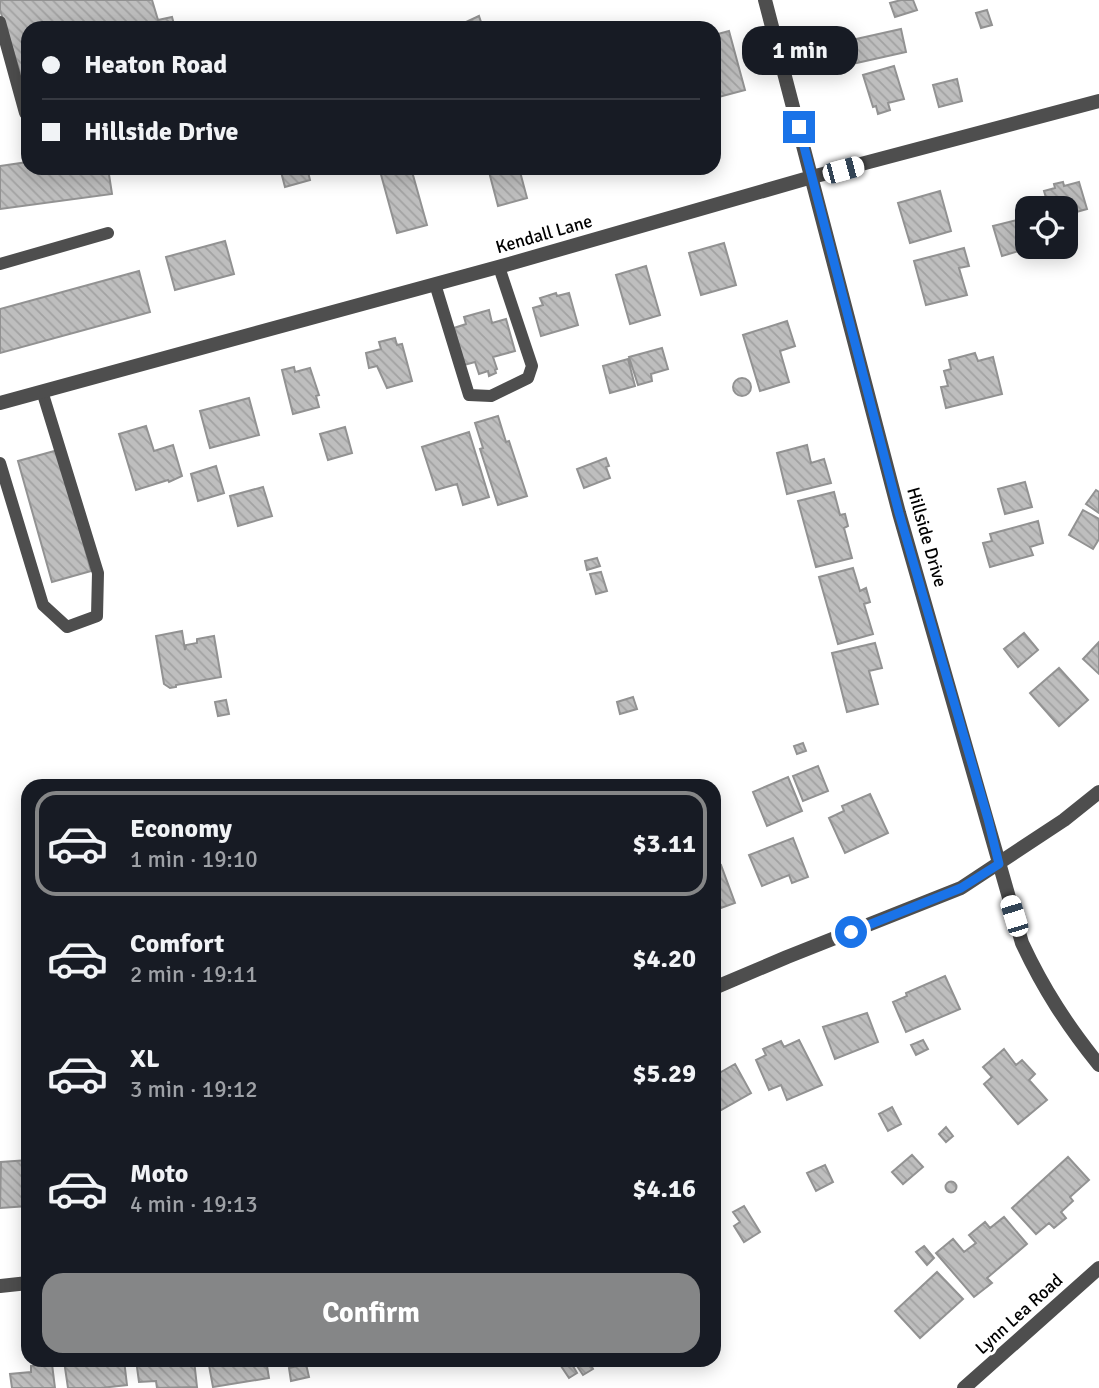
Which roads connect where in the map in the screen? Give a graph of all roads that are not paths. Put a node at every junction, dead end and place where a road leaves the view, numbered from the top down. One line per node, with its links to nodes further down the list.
1 (765, 0): 5 (street, Hillside Drive)
2 (0, 22): 3 (lane)
3 (21, 98)
4 (1099, 101): 5 (street, Kendall Lane)
5 (812, 177): 8 (street, Kendall Lane); 14 (street, Hillside Drive)
6 (108, 233): 7 (lane)
7 (0, 264)
8 (499, 267): 9 (street, Kendall Lane); 9 (lane)
9 (435, 284): 10 (street, Kendall Lane)
10 (42, 391): 11 (street, Kendall Lane); 12 (lane)
11 (0, 403)
12 (0, 463)
13 (1099, 792): 14 (street)
14 (999, 864): 15 (street); 16 (street, Hillside Drive)
15 (721, 985)
16 (1099, 1065)
17 (1099, 1268): 20 (street, Lynn Lea Road)
18 (21, 1284): 19 (street)
19 (0, 1286)
20 (964, 1388)

